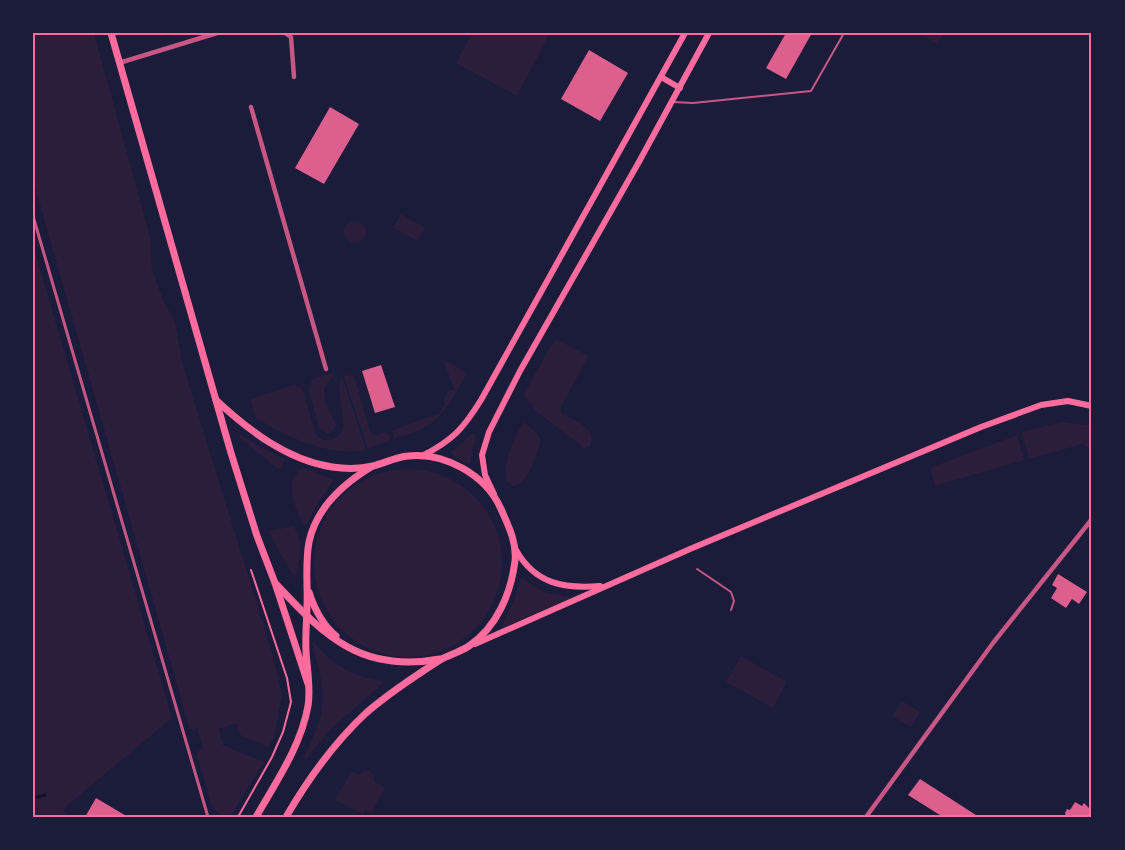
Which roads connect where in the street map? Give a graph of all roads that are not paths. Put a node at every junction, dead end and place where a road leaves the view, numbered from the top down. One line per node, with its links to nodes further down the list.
1 (111, 33): 7 (main road)
2 (217, 33): 7 (street)
3 (285, 33): 8 (street)
4 (685, 33): 9 (main road)
5 (710, 33): 10 (main road)
6 (844, 33): 11 (lane)
7 (119, 63): 15 (main road)
8 (294, 77)
9 (661, 77): 10 (main road); 17 (main road)
10 (680, 88): 11 (main road)
11 (673, 102): 19 (main road)
12 (250, 107): 14 (street)
13 (33, 216): 32 (street)
14 (326, 369)
15 (216, 400): 18 (main road); 23 (main road)
16 (1092, 406): 24 (main road)
17 (422, 456): 18 (main road); 19 (main road)
18 (373, 466): 25 (main road)
19 (496, 497): 21 (main road)
20 (1092, 519): 35 (street)
21 (516, 549): 24 (main road); 29 (main road)
22 (697, 568): 26 (lane)
23 (276, 583): 27 (main road); 31 (main road)
24 (606, 585): 29 (main road)
25 (307, 587): 27 (main road); 28 (main road)
26 (731, 610)
27 (306, 617): 28 (main road); 31 (main road)
28 (350, 647): 30 (main road)
29 (469, 647): 30 (main road)
30 (443, 659): 34 (main road)
31 (308, 684): 33 (main road)
32 (208, 817)
33 (256, 817)
34 (286, 817)
35 (866, 817)

